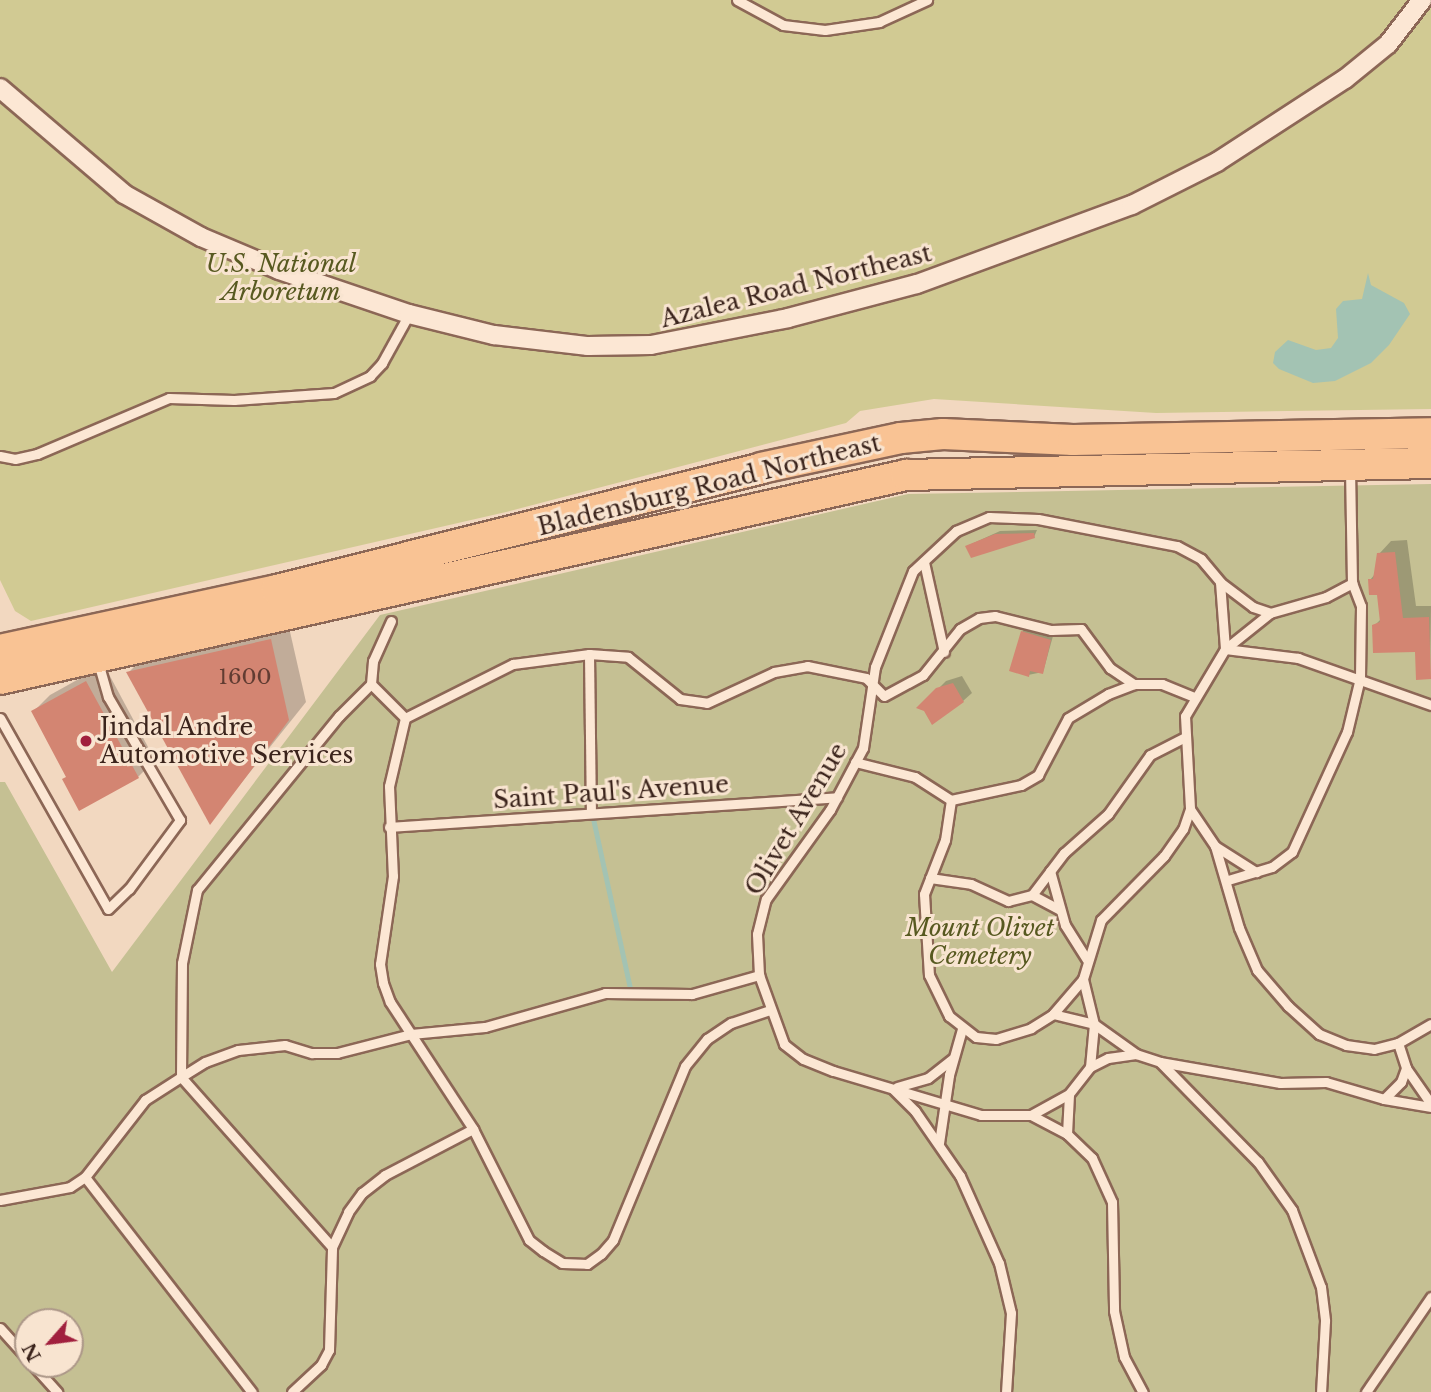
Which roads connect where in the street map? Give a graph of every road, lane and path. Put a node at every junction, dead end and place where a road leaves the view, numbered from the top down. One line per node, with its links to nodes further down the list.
1 (737, 0): 2 (lane)
2 (927, 0)
3 (1422, 0): 5 (street, Azalea Road Northeast)
4 (0, 88): 5 (street, Azalea Road Northeast)
5 (409, 314): 9 (lane)
6 (1386, 433): 7 (main road, Bladensburg Road Northeast); 8 (main road, Bladensburg Road Northeast); 12 (main road)
7 (1431, 433)
8 (1308, 435): 13 (main road); 17 (main road, Bladensburg Road Northeast)
9 (0, 456)
10 (1431, 463): 12 (main road, Bladensburg Road Northeast)
11 (1350, 464): 12 (main road, Bladensburg Road Northeast); 13 (main road, Bladensburg Road Northeast); 16 (lane)
12 (1385, 464)
13 (1307, 465): 17 (main road, Bladensburg Road Northeast)
14 (924, 562): 15 (lane, Olivet Avenue); 22 (lane); 29 (lane, Olivet Avenue)
15 (1220, 582): 18 (lane, Olivet Avenue); 20 (lane)
16 (1352, 583): 18 (lane); 25 (lane)
17 (280, 603): 21 (main road, Bladensburg Road Northeast); 24 (main road, Bladensburg Road Northeast)
18 (1270, 613): 20 (lane)
19 (391, 621): 27 (lane)
20 (1225, 649): 25 (lane); 30 (lane)
21 (0, 650)
22 (944, 652): 28 (lane); 29 (lane)
23 (589, 654): 29 (lane); 33 (lane); 39 (lane)
24 (98, 659): 26 (main road, Bladensburg Road Northeast); 32 (lane)
25 (1360, 678): 31 (lane); 43 (lane)
26 (0, 679)
27 (371, 684): 33 (lane); 63 (lane)
28 (1134, 684): 30 (lane); 37 (lane)
29 (874, 687): 35 (lane, Olivet Avenue)
30 (1195, 697): 34 (lane)
31 (1431, 705)
32 (0, 718)
33 (405, 718): 40 (lane)
34 (1185, 737): 38 (lane); 42 (lane)
35 (855, 762): 36 (lane, Olivet Avenue); 37 (lane)
36 (837, 797): 39 (lane, Saint Paul's Avenue); 49 (lane, Olivet Avenue)
37 (951, 800): 44 (lane)
38 (1190, 809): 41 (lane); 48 (lane)
39 (591, 811): 40 (lane, Saint Paul's Avenue)
40 (388, 827): 56 (lane)
41 (1215, 846): 43 (lane); 45 (lane)
42 (1050, 871): 46 (lane); 47 (lane)
43 (1256, 872): 45 (lane)
44 (930, 878): 46 (lane); 55 (lane)
45 (1228, 880): 57 (lane)
46 (1032, 895): 47 (lane)
47 (1060, 910): 48 (lane)
48 (1087, 960): 50 (lane)
49 (760, 975): 51 (lane, Olivet Avenue); 56 (lane)
50 (1083, 979): 52 (lane); 53 (lane)
51 (770, 1010): 64 (lane, Olivet Avenue); 70 (lane)
52 (1053, 1014): 53 (lane); 55 (lane)
53 (1094, 1024): 58 (lane); 61 (lane)
54 (1431, 1024): 57 (lane)
55 (962, 1029): 59 (lane)
56 (411, 1034): 63 (lane); 70 (lane)
57 (1398, 1043): 62 (lane)
58 (1136, 1054): 60 (lane); 61 (lane)
59 (953, 1058): 64 (lane); 67 (lane)
60 (1160, 1062): 66 (lane); 85 (lane)
61 (1090, 1067): 65 (lane)
62 (1406, 1069): 66 (lane); 68 (lane)
63 (181, 1077): 73 (lane); 75 (lane)
64 (892, 1088): 67 (lane, Olivet Avenue); 72 (lane)
65 (1069, 1094): 69 (lane); 71 (lane)
66 (1384, 1100): 68 (lane)
67 (943, 1104): 69 (lane, Olivet Avenue); 72 (lane)
68 (1431, 1105)
69 (1031, 1115): 71 (lane)
70 (473, 1129): 75 (lane)
71 (1067, 1134): 84 (lane)
72 (939, 1143): 83 (lane)
73 (85, 1177): 74 (lane); 81 (lane)
74 (0, 1200)
75 (332, 1247): 82 (lane)
76 (1431, 1297): 86 (lane)
77 (0, 1328): 78 (lane)
78 (14, 1344)
79 (44, 1378): 80 (lane)
80 (57, 1392)
81 (252, 1392)
82 (292, 1392)
83 (1006, 1392)
84 (1143, 1392)
85 (1321, 1392)
86 (1366, 1392)

